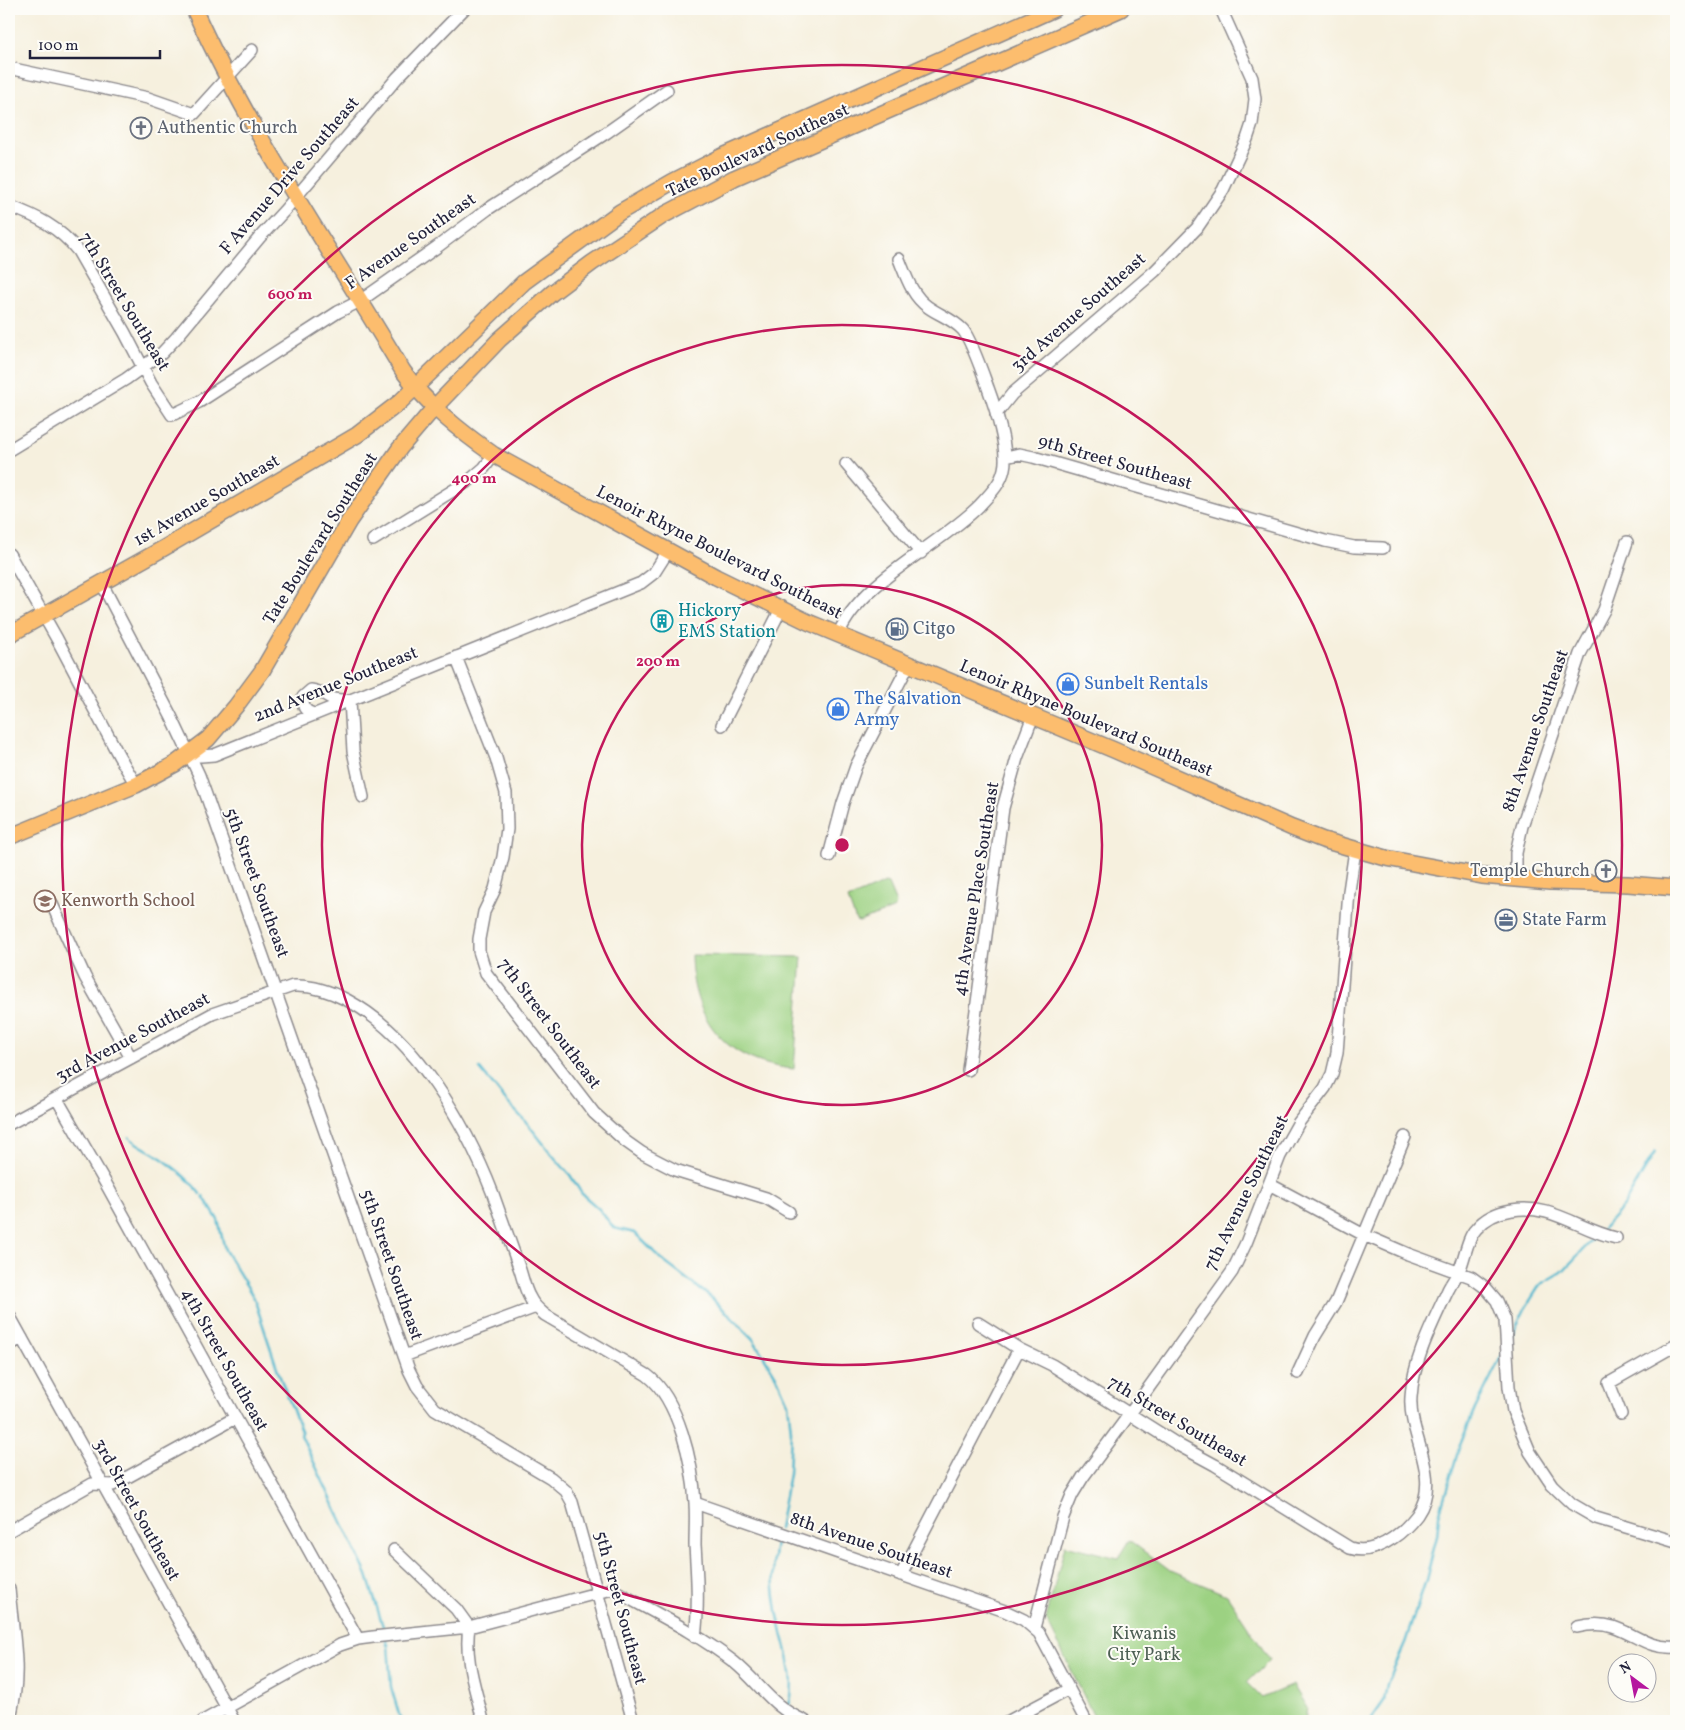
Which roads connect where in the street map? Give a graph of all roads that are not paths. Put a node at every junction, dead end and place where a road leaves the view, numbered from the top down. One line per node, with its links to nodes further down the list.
1 (194, 9): 8 (main road, Lenoir Rhyne Boulevard Southeast)
2 (464, 9): 10 (street, F Avenue Drive Southeast)
3 (1054, 9): 15 (main road, Tate Boulevard Southeast)
4 (1121, 9): 16 (main road, Tate Boulevard Southeast)
5 (1221, 9): 17 (street, 3rd Avenue Southeast)
6 (252, 50): 8 (street)
7 (9, 68): 8 (street)
8 (226, 78): 10 (main road, Lenoir Rhyne Boulevard Southeast)
9 (667, 90): 13 (street, F Avenue Southeast)
10 (296, 197): 13 (main road, Lenoir Rhyne Boulevard Southeast); 14 (street, F Avenue Drive Southeast)
11 (9, 206): 14 (street, 7th Street Southeast)
12 (899, 259): 17 (street)
13 (360, 301): 15 (main road, Lenoir Rhyne Boulevard Southeast); 18 (street, F Avenue Southeast)
14 (143, 368): 18 (street, 7th Street Southeast); 19 (street)
15 (415, 388): 16 (main road, Lenoir Rhyne Boulevard Southeast); 29 (main road, 1st Avenue Southeast)
16 (434, 408): 20 (main road, Lenoir Rhyne Boulevard Southeast); 40 (main road, Tate Boulevard Southeast)
17 (996, 414): 21 (street)
18 (172, 415)
19 (9, 450)
20 (494, 455): 23 (street); 26 (main road, Lenoir Rhyne Boulevard Southeast)
21 (1006, 457): 25 (street, 9th Street Southeast); 27 (street)
22 (846, 464): 27 (street)
23 (373, 540)
24 (1627, 542): 46 (street, 8th Avenue Southeast)
25 (1383, 548)
26 (668, 550): 30 (main road, Lenoir Rhyne Boulevard Southeast); 34 (street, 2nd Avenue Southeast)
27 (921, 553): 33 (street)
28 (9, 554): 31 (street)
29 (102, 584): 31 (main road, 1st Avenue Southeast); 40 (street, 5th Street Southeast)
30 (781, 609): 33 (main road, Lenoir Rhyne Boulevard Southeast); 39 (street)
31 (44, 616): 32 (main road, 1st Avenue Southeast); 41 (street)
32 (9, 635)
33 (838, 635): 35 (main road, Lenoir Rhyne Boulevard Southeast)
34 (456, 657): 36 (street, 2nd Avenue Southeast); 56 (street, 7th Street Southeast)
35 (909, 664): 38 (main road, Lenoir Rhyne Boulevard Southeast); 45 (street)
36 (350, 700): 37 (street, 2nd Avenue Southeast); 37 (street); 42 (street)
37 (314, 714): 40 (street, 2nd Avenue Southeast)
38 (1034, 716): 44 (main road, Lenoir Rhyne Boulevard Southeast); 51 (street, 4th Avenue Place Southeast)
39 (722, 724)
40 (190, 755): 41 (main road, 2nd Avenue Southeast); 49 (street, 5th Street Southeast)
41 (136, 785): 43 (main road, 2nd Avenue Southeast)
42 (362, 797)
43 (9, 837)
44 (1354, 850): 46 (main road, Lenoir Rhyne Boulevard Southeast); 55 (street, 7th Avenue Southeast)
45 (829, 856)
46 (1516, 880): 47 (main road, Lenoir Rhyne Boulevard Southeast)
47 (1676, 888)
48 (51, 902): 50 (street)
49 (276, 991): 50 (street, 3rd Avenue Southeast); 60 (street, 3rd Avenue Southeast); 67 (street, 5th Street Southeast)
50 (131, 1058): 52 (street, 3rd Avenue Southeast)
51 (968, 1070)
52 (56, 1099): 53 (street, 3rd Avenue Southeast); 71 (street, 4th Street Southeast)
53 (9, 1124)
54 (1405, 1137): 57 (street)
55 (1269, 1184): 57 (street); 70 (street, 7th Avenue Southeast)
56 (789, 1212)
57 (1364, 1235): 59 (street); 68 (street)
58 (1616, 1238): 59 (street)
59 (1458, 1272): 70 (street, 7th Street Southeast); 75 (street)
60 (536, 1308): 67 (street); 73 (street)
61 (9, 1315): 63 (street, 3rd Street Southeast)
62 (978, 1323): 66 (street, 7th Street Southeast)
63 (22, 1338): 64 (street); 72 (street, 3rd Street Southeast)
64 (9, 1345)
65 (1674, 1346): 69 (street)
66 (1019, 1349): 70 (street, 7th Street Southeast); 77 (street)
67 (404, 1356): 79 (street, 5th Street Southeast)
68 (1298, 1372)
69 (1621, 1414)
70 (1129, 1415): 82 (street, 7th Avenue Southeast)
71 (235, 1418): 72 (street); 84 (street, 4th Street Southeast)
72 (102, 1484): 74 (street); 87 (street, 3rd Street Southeast)
73 (695, 1503): 77 (street, 8th Avenue Southeast); 83 (street)
74 (9, 1531)
75 (1676, 1542)
76 (394, 1550): 80 (street)
77 (901, 1575): 82 (street, 8th Avenue Southeast)
78 (9, 1589): 88 (street)
79 (598, 1592): 80 (street); 83 (street); 92 (street, 5th Street Southeast)
80 (468, 1627): 84 (street); 91 (street)
81 (1577, 1627): 85 (street)
82 (1034, 1628): 86 (street)
83 (695, 1636): 93 (street)
84 (358, 1639): 87 (street)
85 (1676, 1647)
86 (1069, 1690): 94 (street); 95 (street)
87 (226, 1708): 89 (street); 90 (street, 3rd Street Southeast)
88 (9, 1721)
89 (203, 1721)
90 (234, 1721)
91 (483, 1721)
92 (632, 1721)
93 (805, 1721)
94 (1009, 1721)
95 (1086, 1721)

